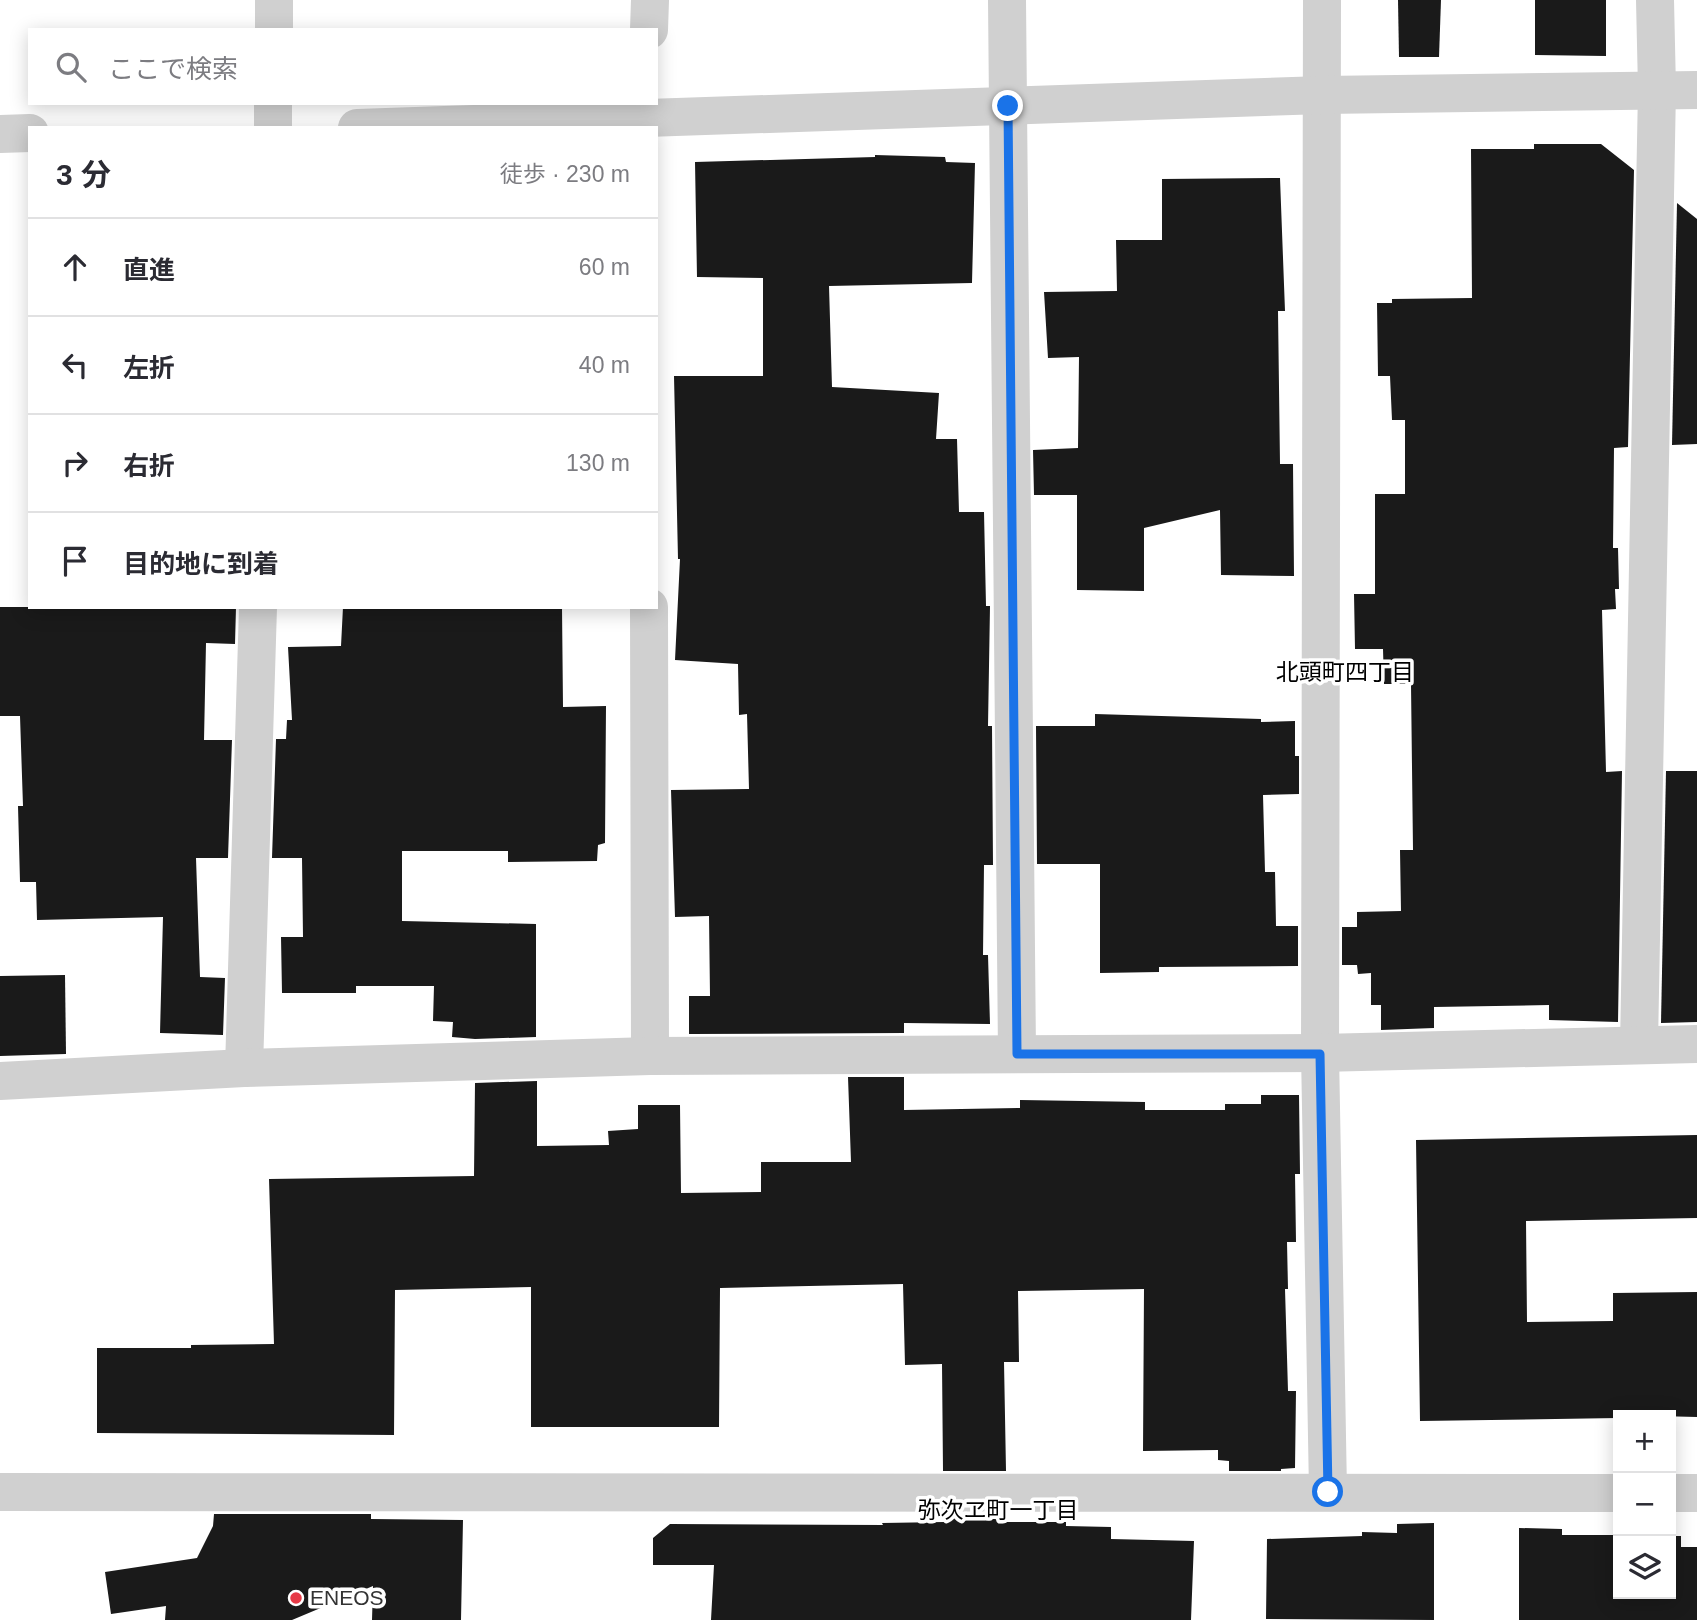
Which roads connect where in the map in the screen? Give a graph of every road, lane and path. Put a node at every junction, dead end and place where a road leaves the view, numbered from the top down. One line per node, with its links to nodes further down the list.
1 (274, 0): 6 (street)
2 (650, 0): 7 (street)
3 (1007, 0): 12 (street)
4 (1322, 0): 10 (street)
5 (1655, 0): 8 (street)
6 (274, 28)
7 (649, 28)
8 (1657, 89): 9 (street); 10 (street); 21 (street)
9 (1697, 90)
10 (1323, 94): 12 (street); 23 (street)
11 (273, 105): 14 (street)
12 (1008, 106): 13 (street); 22 (street)
13 (648, 117): 15 (street)
14 (273, 126)
15 (410, 126)
16 (28, 133): 17 (street)
17 (0, 134)
18 (258, 609): 25 (street)
19 (649, 609): 24 (street)
20 (1697, 1044): 21 (street)
21 (1639, 1045): 23 (street)
22 (1017, 1054): 23 (street); 24 (street)
23 (1320, 1054): 28 (street)
24 (650, 1056): 25 (street)
25 (244, 1068): 26 (street)
26 (0, 1081)
27 (0, 1492): 28 (street)
28 (1328, 1492): 29 (street)
29 (1613, 1493)
30 (1676, 1493): 31 (street)
31 (1697, 1493)

